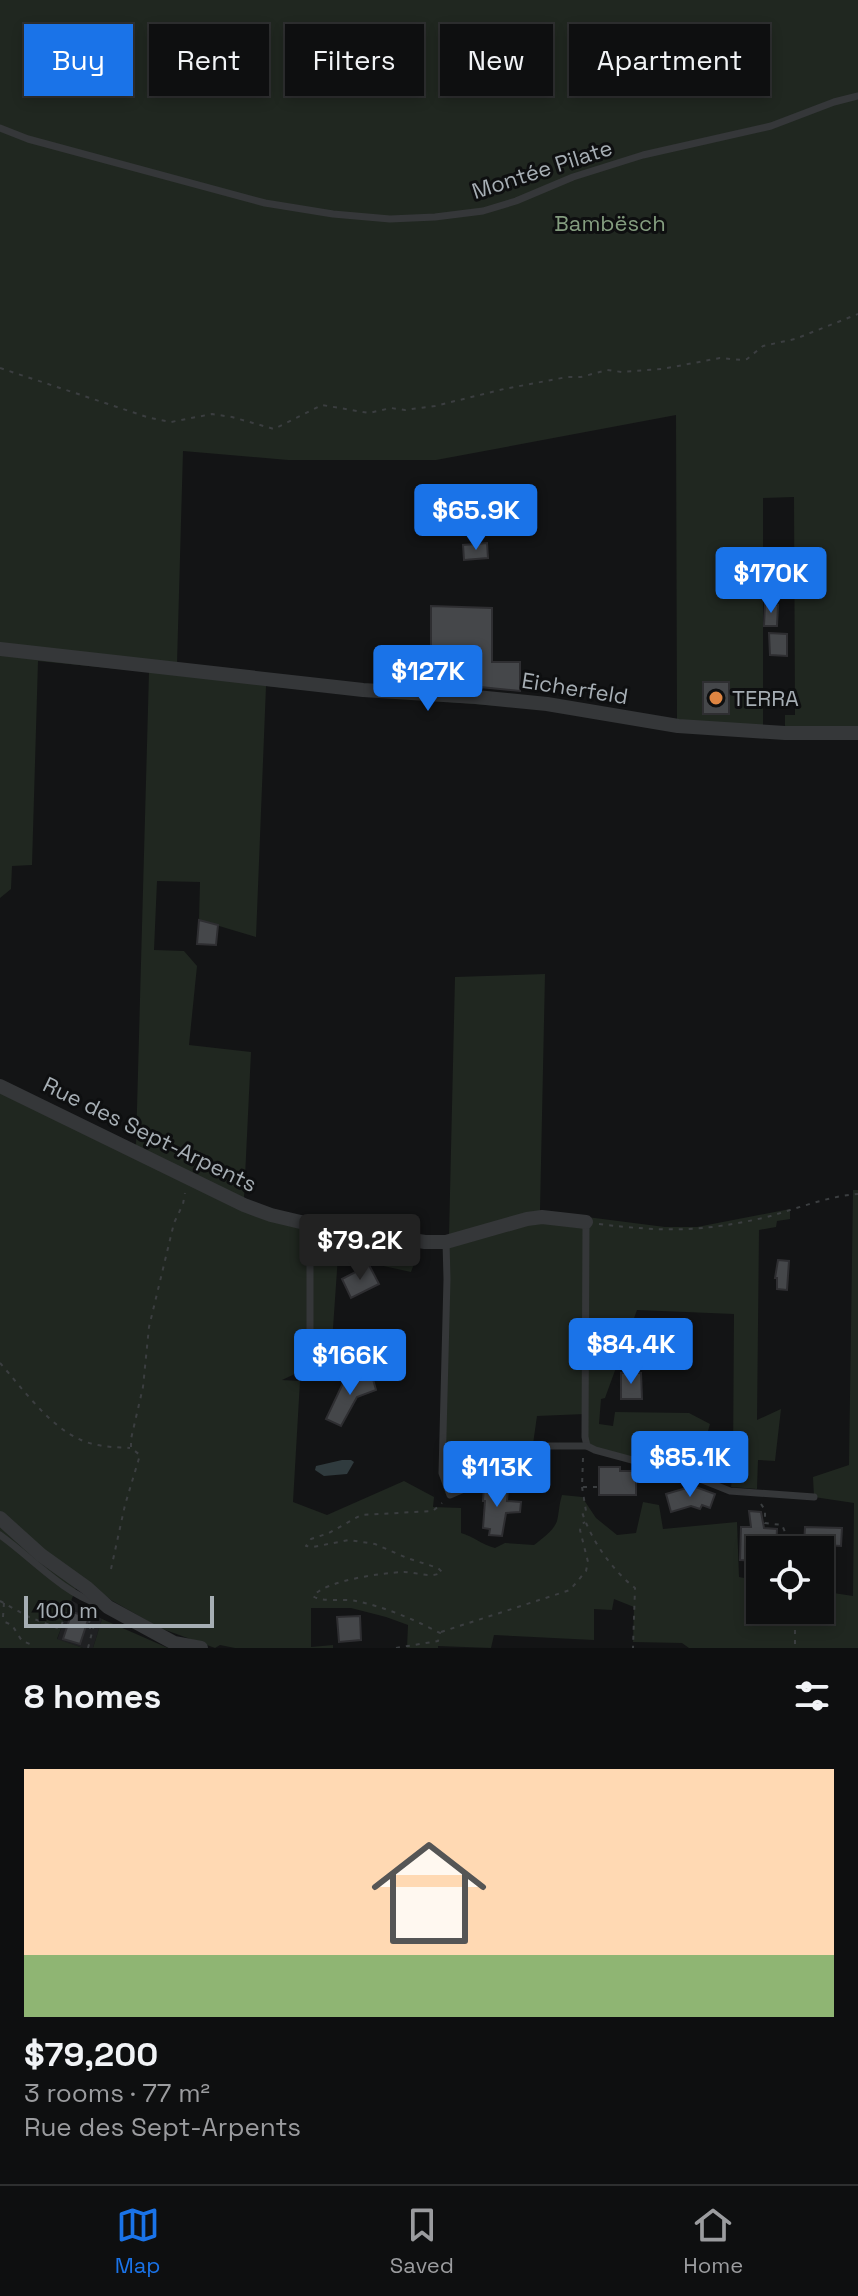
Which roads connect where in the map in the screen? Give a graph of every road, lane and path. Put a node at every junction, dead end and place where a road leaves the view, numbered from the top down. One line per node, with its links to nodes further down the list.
1 (858, 96): 2 (lane, Montée Pilate)
2 (0, 128)
3 (858, 314): 4 (path)
4 (0, 368)
5 (0, 649): 6 (street, Eicherfeld)
6 (858, 733)
7 (0, 1086): 11 (street, Rue des Sept-Arpents)
8 (858, 1194): 10 (path)
9 (183, 1204): 16 (path)
10 (586, 1222): 12 (street, Rue des Sept-Arpents); 15 (lane)
11 (309, 1224): 12 (street, Rue des Sept-Arpents); 14 (lane)
12 (446, 1242): 20 (lane)
13 (0, 1363): 16 (path)
14 (310, 1363)
15 (587, 1446): 17 (path); 19 (lane); 20 (lane)
16 (131, 1448): 26 (path)
17 (582, 1487): 18 (path); 23 (path)
18 (597, 1487)
19 (754, 1493): 21 (lane); 25 (path)
20 (450, 1495): 32 (path)
21 (814, 1497)
22 (0, 1518): 30 (street)
23 (585, 1522): 32 (path); 37 (path)
24 (0, 1535): 27 (lane)
25 (785, 1536)
26 (111, 1569)
27 (76, 1593): 29 (path); 30 (lane)
28 (0, 1601): 29 (path)
29 (4, 1603): 33 (path)
30 (103, 1605): 34 (path); 35 (street)
31 (795, 1624): 38 (path)
32 (440, 1633): 36 (path)
33 (31, 1648)
34 (88, 1648)
35 (201, 1648)
36 (396, 1648)
37 (633, 1648)
38 (795, 1648)

